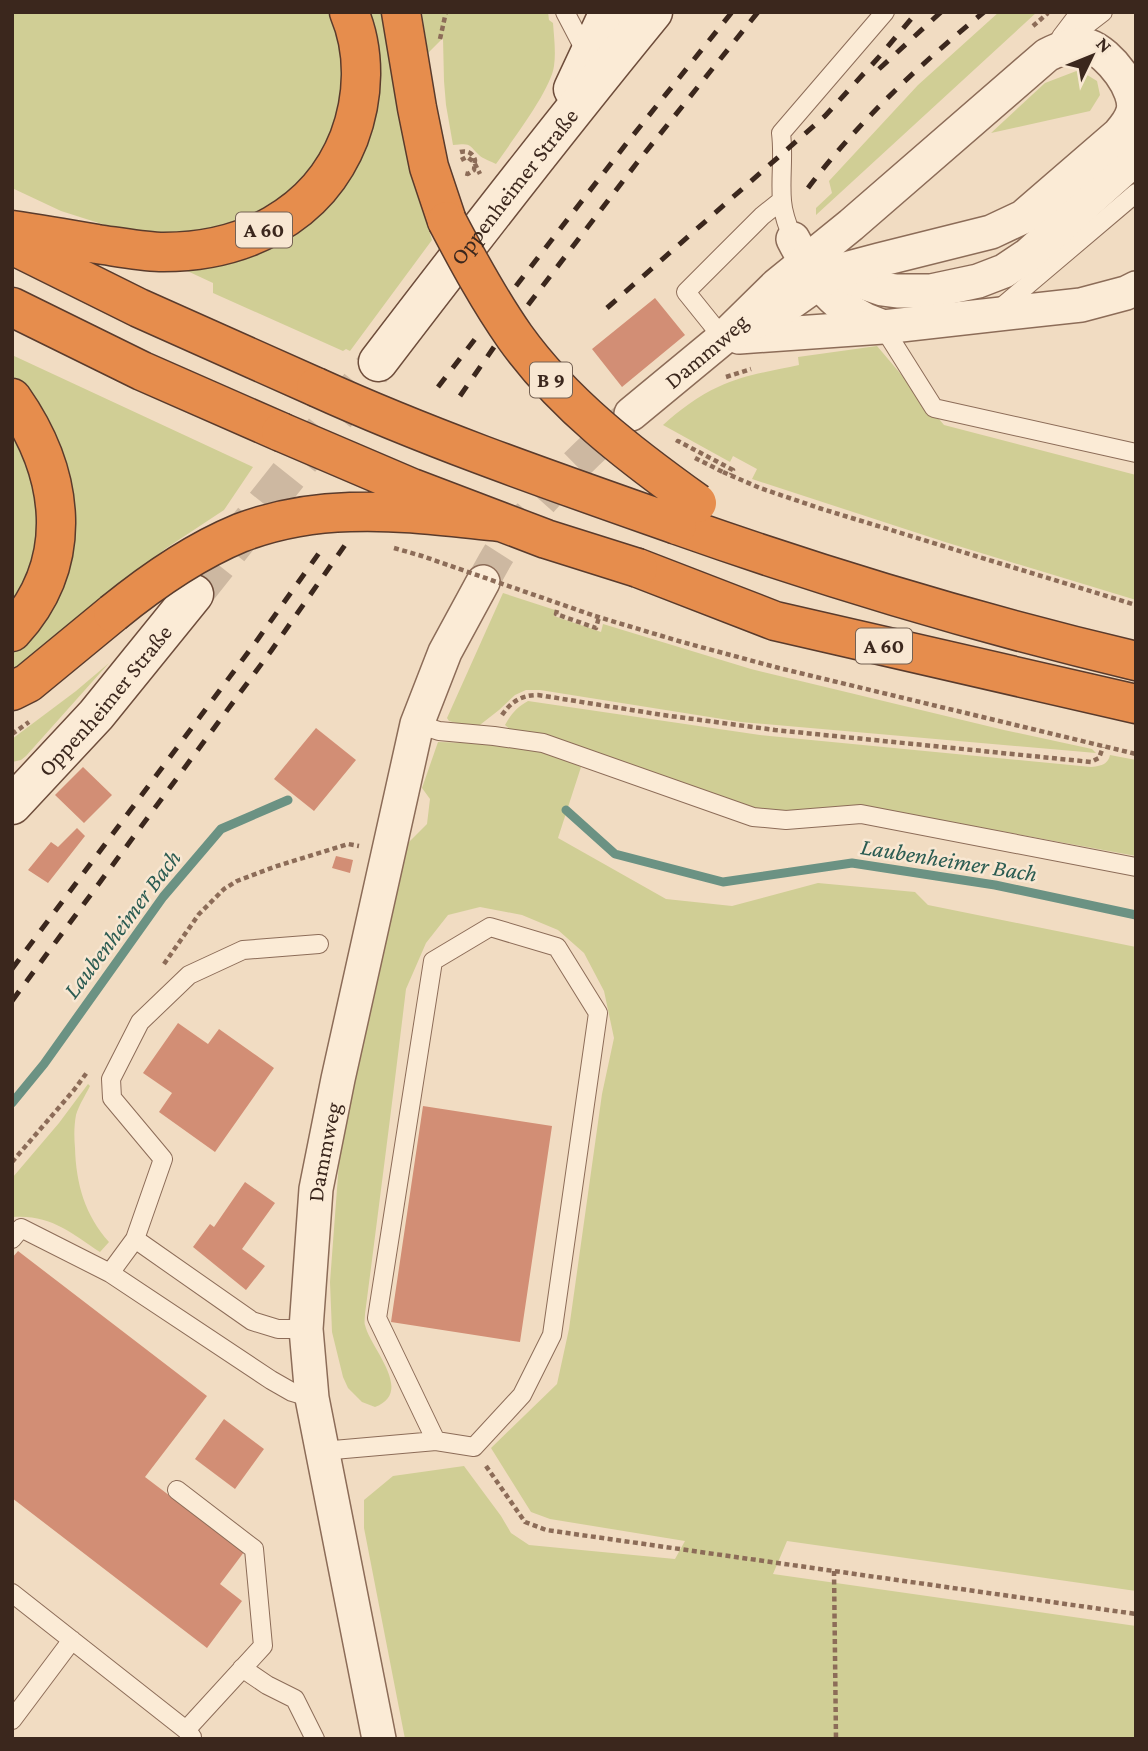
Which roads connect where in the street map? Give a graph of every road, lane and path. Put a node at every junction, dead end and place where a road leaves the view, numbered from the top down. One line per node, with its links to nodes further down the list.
1 (349, 12): 18 (highway, A 60)
2 (401, 12): 35 (highway, B 9, bridge)
3 (565, 12): 10 (lane)
4 (609, 12): 10 (main road)
5 (653, 12): 12 (main road, Oppenheimer Straße)
6 (885, 12): 17 (lane)
7 (1080, 12): 9 (lane)
8 (1103, 12): 9 (lane)
9 (1047, 55): 11 (street); 20 (street)
10 (588, 56): 12 (main road)
11 (1134, 118): 20 (street)
12 (553, 135): 26 (main road, Oppenheimer Straße)
13 (466, 151): 15 (path)
14 (1136, 158): 20 (street)
15 (474, 169)
16 (1136, 193): 23 (lane)
17 (782, 200): 20 (lane); 25 (lane)
18 (12, 230)
19 (12, 245): 35 (highway, A 60, bridge)
20 (813, 264): 24 (street); 25 (street, Dammweg); 25 (street)
21 (1136, 288): 23 (street)
22 (12, 307): 36 (highway, A 60, bridge)
23 (993, 314): 24 (street)
24 (883, 327): 25 (street); 32 (lane)
25 (723, 338): 30 (street, Dammweg)
26 (378, 362)
27 (752, 369): 28 (path)
28 (716, 380)
29 (12, 398): 43 (highway)
30 (631, 414)
31 (681, 450): 34 (path)
32 (1136, 453)
33 (691, 456): 34 (path, bridge)
34 (731, 475): 40 (path)
35 (687, 514): 44 (highway, A 60)
36 (500, 522): 45 (highway, A 60, bridge); 46 (highway, A 60, bridge)
37 (388, 547): 42 (path, bridge)
38 (483, 582): 47 (street, Dammweg)
39 (194, 594): 51 (main road, Oppenheimer Straße)
40 (1136, 605)
41 (557, 610): 42 (path)
42 (597, 616): 49 (path)
43 (12, 632)
44 (1136, 661)
45 (12, 691)
46 (1136, 704)
47 (416, 724): 48 (lane); 59 (street, Dammweg)
48 (494, 736): 49 (path); 53 (lane)
49 (1103, 747): 50 (path)
50 (1136, 754)
51 (12, 805)
52 (362, 846): 54 (path)
53 (1136, 867)
54 (191, 927)
55 (319, 944): 56 (lane)
56 (135, 1238): 58 (lane); 59 (lane)
57 (12, 1239): 58 (lane)
58 (110, 1273): 60 (lane)
59 (306, 1329): 60 (street, Dammweg)
60 (312, 1398): 63 (street, Dammweg)
61 (436, 1441): 62 (lane); 62 (lane); 63 (lane)
62 (474, 1447): 65 (path)
63 (322, 1451): 73 (street, Dammweg)
64 (177, 1490): 69 (lane)
65 (834, 1571): 67 (path); 74 (path)
66 (12, 1592): 68 (lane)
67 (1136, 1614)
68 (72, 1640): 70 (lane); 71 (lane)
69 (242, 1668): 71 (lane); 72 (lane)
70 (12, 1720)
71 (190, 1734)
72 (315, 1739)
73 (379, 1739)
74 (836, 1739)

